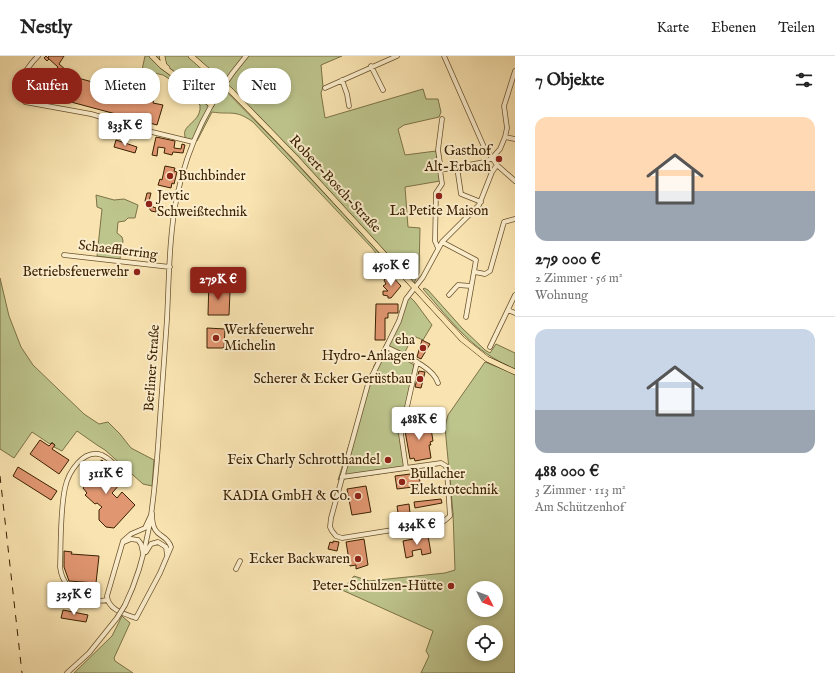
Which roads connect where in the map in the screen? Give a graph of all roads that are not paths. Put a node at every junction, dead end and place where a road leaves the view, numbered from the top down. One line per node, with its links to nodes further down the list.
1 (38, 56): 24 (street)
2 (152, 56): 12 (main road)
3 (162, 56): 11 (main road)
4 (193, 56): 9 (main road, Robert-Bosch-Straße); 10 (main road, Robert-Bosch-Straße)
5 (246, 56): 14 (street, Berliner Straße)
6 (396, 56): 8 (street)
7 (444, 56): 25 (street)
8 (371, 66): 15 (street); 18 (street)
9 (206, 68)
10 (206, 68)
11 (168, 69)
12 (168, 70)
13 (515, 70): 22 (street)
14 (229, 78)
15 (342, 80): 16 (street); 20 (street)
16 (325, 88)
17 (229, 90): 38 (main road, Robert-Bosch-Straße, bridge)
18 (383, 90)
19 (212, 104): 24 (street, Berliner Straße)
20 (349, 106)
21 (442, 119): 28 (street)
22 (505, 137): 23 (street); 25 (street)
23 (515, 139)
24 (193, 142): 35 (street, Berliner Straße)
25 (492, 158): 26 (street); 27 (street)
26 (497, 164): 29 (street); 30 (street)
27 (457, 167): 28 (street); 30 (street)
28 (441, 170): 33 (street)
29 (515, 181)
30 (480, 202): 32 (street)
31 (515, 219): 36 (street)
32 (442, 242): 33 (street); 36 (street)
33 (438, 248): 38 (street)
34 (64, 255): 35 (street, Schaefflerring)
35 (170, 267): 52 (street, Berliner Straße)
36 (474, 272): 37 (street)
37 (472, 286): 39 (street); 43 (street)
38 (414, 287): 44 (street); 47 (main road, Robert-Bosch-Straße)
39 (449, 295)
40 (515, 295): 41 (street)
41 (508, 310): 42 (street); 45 (street)
42 (515, 313)
43 (466, 317)
44 (386, 347): 46 (street); 50 (street)
45 (490, 347)
46 (417, 362): 48 (street); 49 (street)
47 (515, 372)
48 (438, 383)
49 (406, 468): 50 (street); 50 (street)
50 (342, 477)
51 (128, 484): 58 (street)
52 (152, 514): 53 (street); 54 (street); 56 (street, Berliner Straße)
53 (122, 546): 56 (street); 58 (street)
54 (166, 560): 56 (street); 58 (street)
55 (240, 561): 57 (street)
56 (142, 562): 59 (street, Berliner Straße, bridge)
57 (236, 569)
58 (107, 600)
59 (67, 673)

